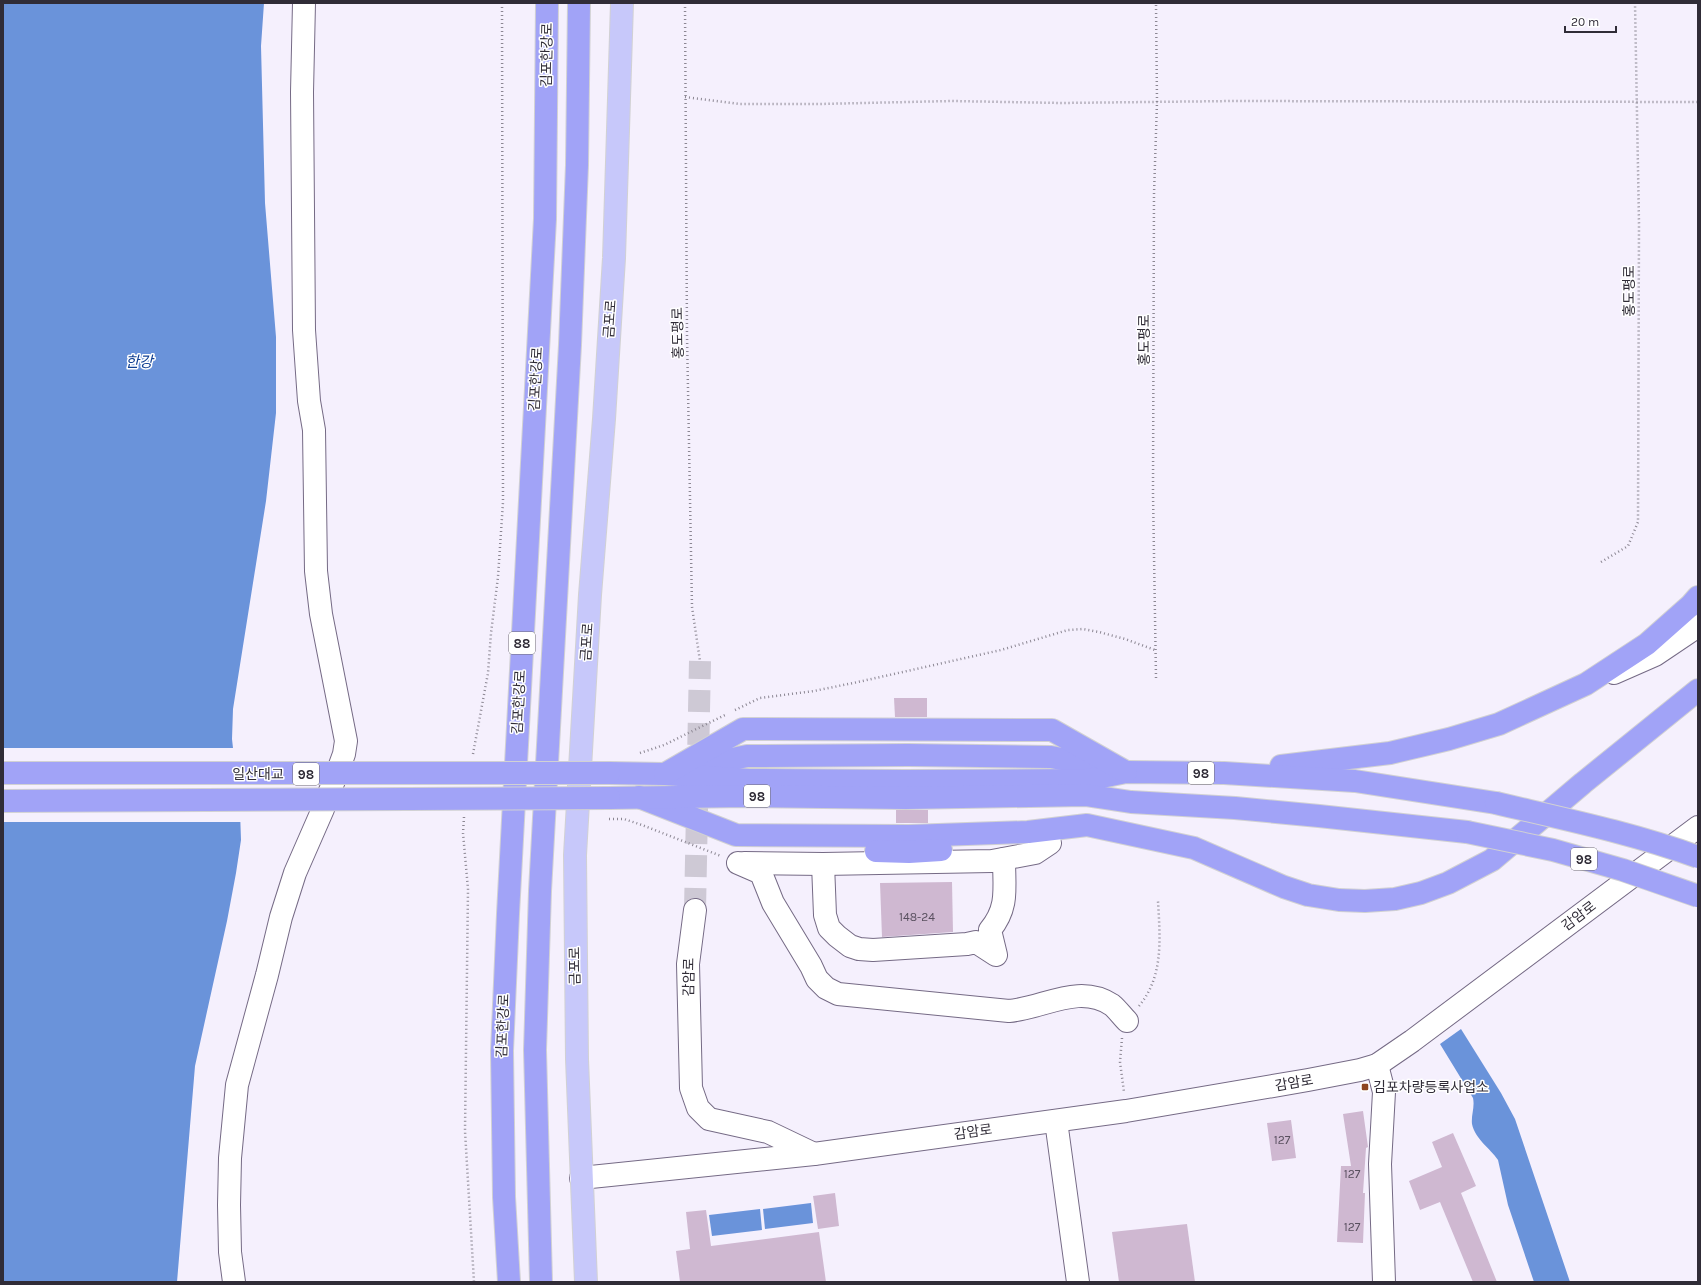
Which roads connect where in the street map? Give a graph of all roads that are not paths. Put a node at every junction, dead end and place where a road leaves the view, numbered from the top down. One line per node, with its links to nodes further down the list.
1 (304, 3): 29 (street)
2 (547, 3): 30 (highway, 김포한강로 / 88)
3 (579, 3): 31 (highway, 88)
4 (622, 3): 28 (main road, 금포로)
5 (1698, 597): 7 (highway)
6 (1698, 626): 7 (street)
7 (1576, 689): 10 (highway)
8 (1698, 690): 16 (highway)
9 (1126, 772): 10 (highway, 98); 12 (highway, 98); 12 (highway)
10 (1224, 773): 19 (highway, 98, bridge)
11 (3, 774): 12 (highway, 일산대교 / 98, bridge)
12 (665, 774)
13 (639, 797): 14 (highway, 일산대교 / 98, bridge); 15 (highway, 98); 16 (highway); 18 (highway)
14 (3, 801)
15 (1131, 802): 16 (highway); 22 (highway, 98, bridge)
16 (1087, 825): 18 (highway)
17 (1698, 827): 25 (street, 감암로)
18 (1050, 843): 20 (street)
19 (1698, 857)
20 (1004, 859): 21 (street); 21 (street)
21 (823, 864): 24 (street)
22 (1698, 896)
23 (695, 910): 27 (street, 감암로)
24 (1127, 1021)
25 (1377, 1064): 26 (street, 감암로); 34 (street)
26 (1056, 1121): 27 (street, 감암로); 33 (street)
27 (814, 1154): 28 (street, 감암로)
28 (581, 1178): 32 (main road, 금포로)
29 (234, 1282)
30 (509, 1282)
31 (541, 1282)
32 (586, 1282)
33 (1078, 1282)
34 (1384, 1282)

